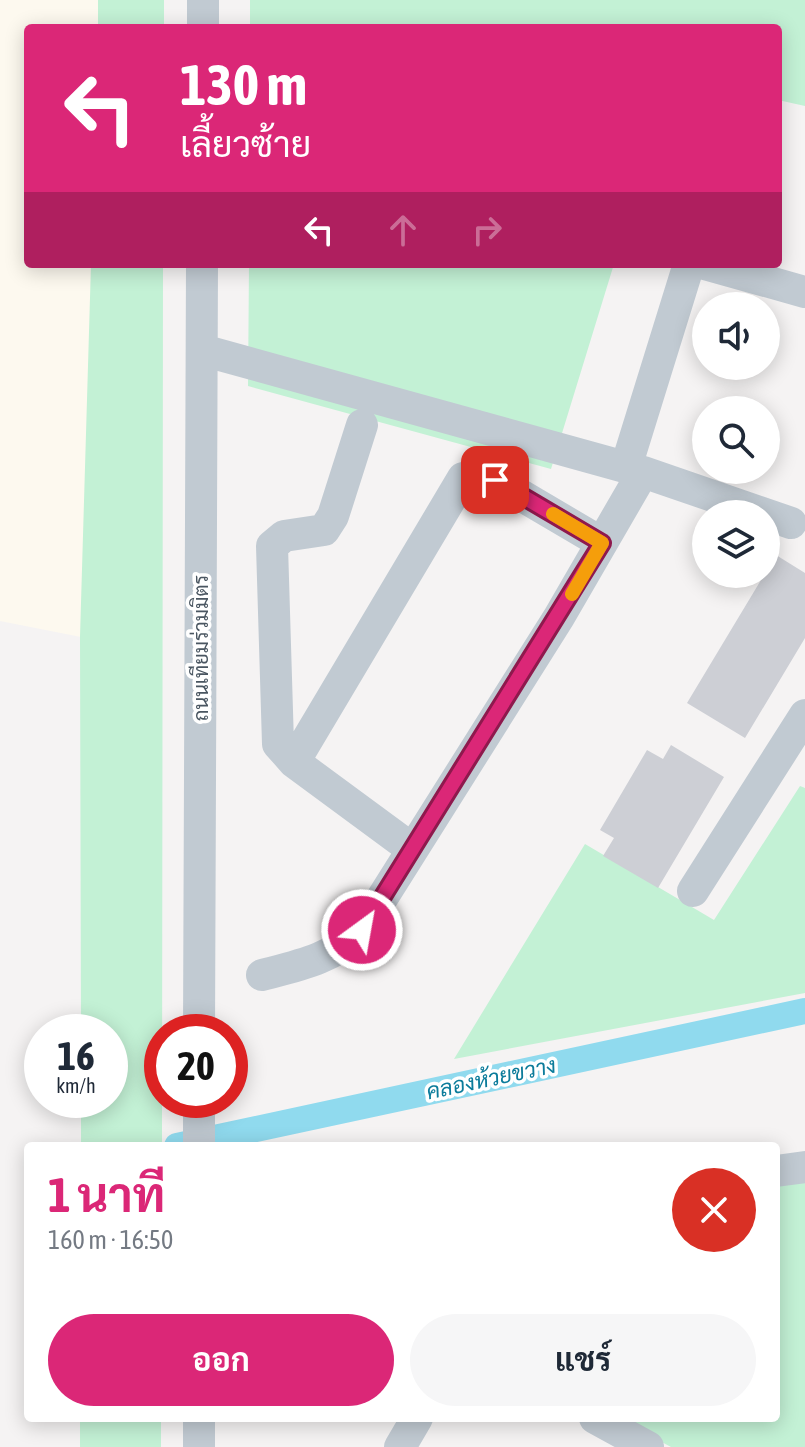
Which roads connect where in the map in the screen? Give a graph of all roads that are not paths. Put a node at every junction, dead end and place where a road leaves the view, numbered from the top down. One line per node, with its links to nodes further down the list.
1 (203, 0): 2 (street)
2 (203, 24)
3 (202, 268): 7 (street, ถนนเทียมร่วมมิตร)
4 (688, 268): 9 (street)
5 (719, 268): 6 (street)
6 (805, 292)
7 (202, 350): 9 (street); 17 (street, ถนนเทียมร่วมมิตร)
8 (362, 425): 13 (street)
9 (635, 469): 10 (street); 11 (street)
10 (791, 523)
11 (602, 543): 13 (street); 14 (street)
12 (805, 715): 15 (street)
13 (294, 762): 14 (street)
14 (412, 849): 16 (street)
15 (693, 891)
16 (262, 975)
17 (199, 1014)
18 (199, 1118): 19 (street)
19 (199, 1142)
20 (805, 1167): 21 (street)
21 (780, 1170)
22 (199, 1422): 25 (street)
23 (415, 1422): 26 (street)
24 (602, 1422): 27 (street)
25 (199, 1447)
26 (400, 1447)
27 (648, 1447)

